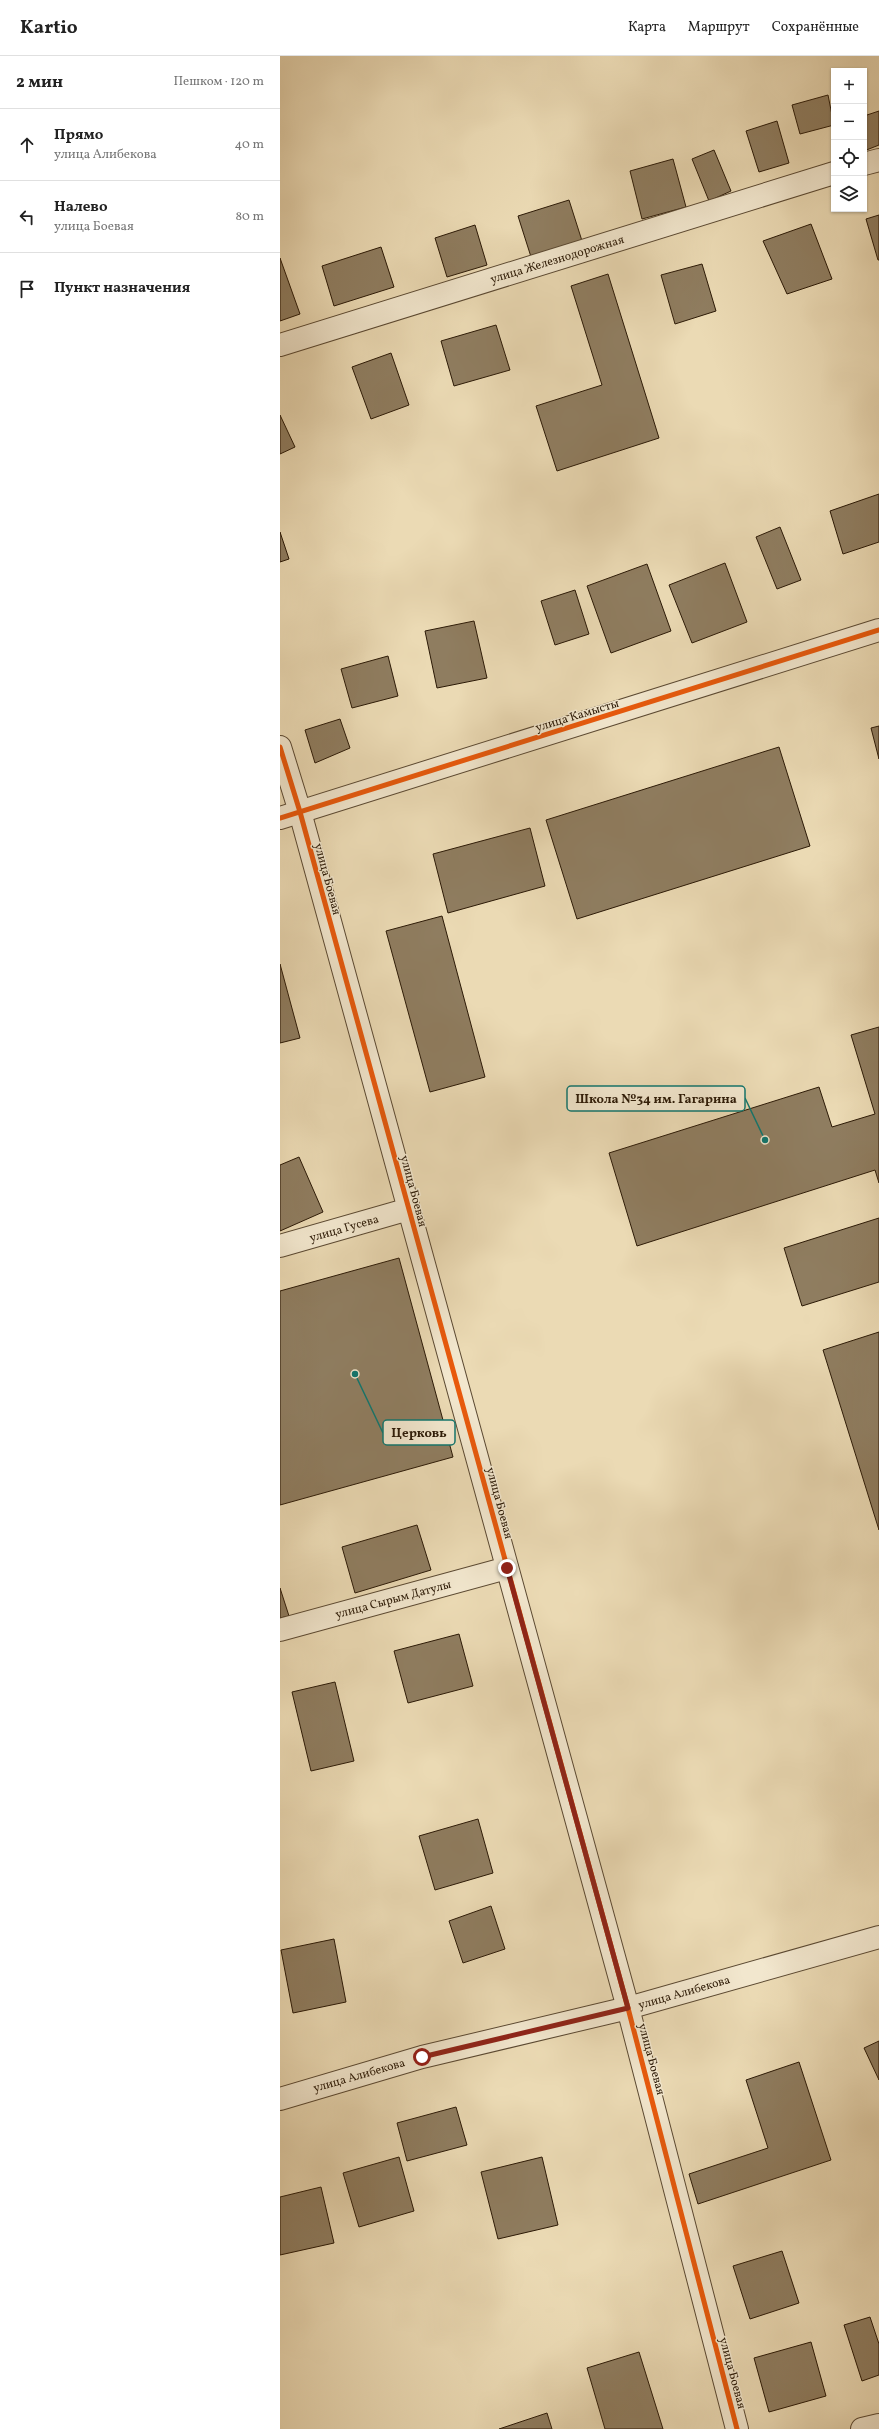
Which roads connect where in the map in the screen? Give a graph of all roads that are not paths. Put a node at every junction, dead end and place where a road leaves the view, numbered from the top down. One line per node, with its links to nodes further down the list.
1 (879, 160): 2 (street)
2 (867, 163)
3 (831, 174): 4 (street, улица Железнодорожная)
4 (280, 345)
5 (879, 630): 7 (street, улица Камысты)
6 (280, 747): 7 (street, улица Боевая)
7 (290, 815): 8 (street, улица Боевая)
8 (409, 1209): 9 (street, улица Гусева); 10 (street, улица Боевая)
9 (280, 1246)
10 (507, 1568): 11 (street, улица Сырым Датулы); 13 (street, улица Боевая)
11 (280, 1630)
12 (879, 1937): 13 (street, улица Алибекова)
13 (628, 2008): 14 (street, улица Алибекова); 16 (street, улица Боевая)
14 (280, 2099)
15 (879, 2425): 17 (street)
16 (737, 2429)
17 (862, 2429)

